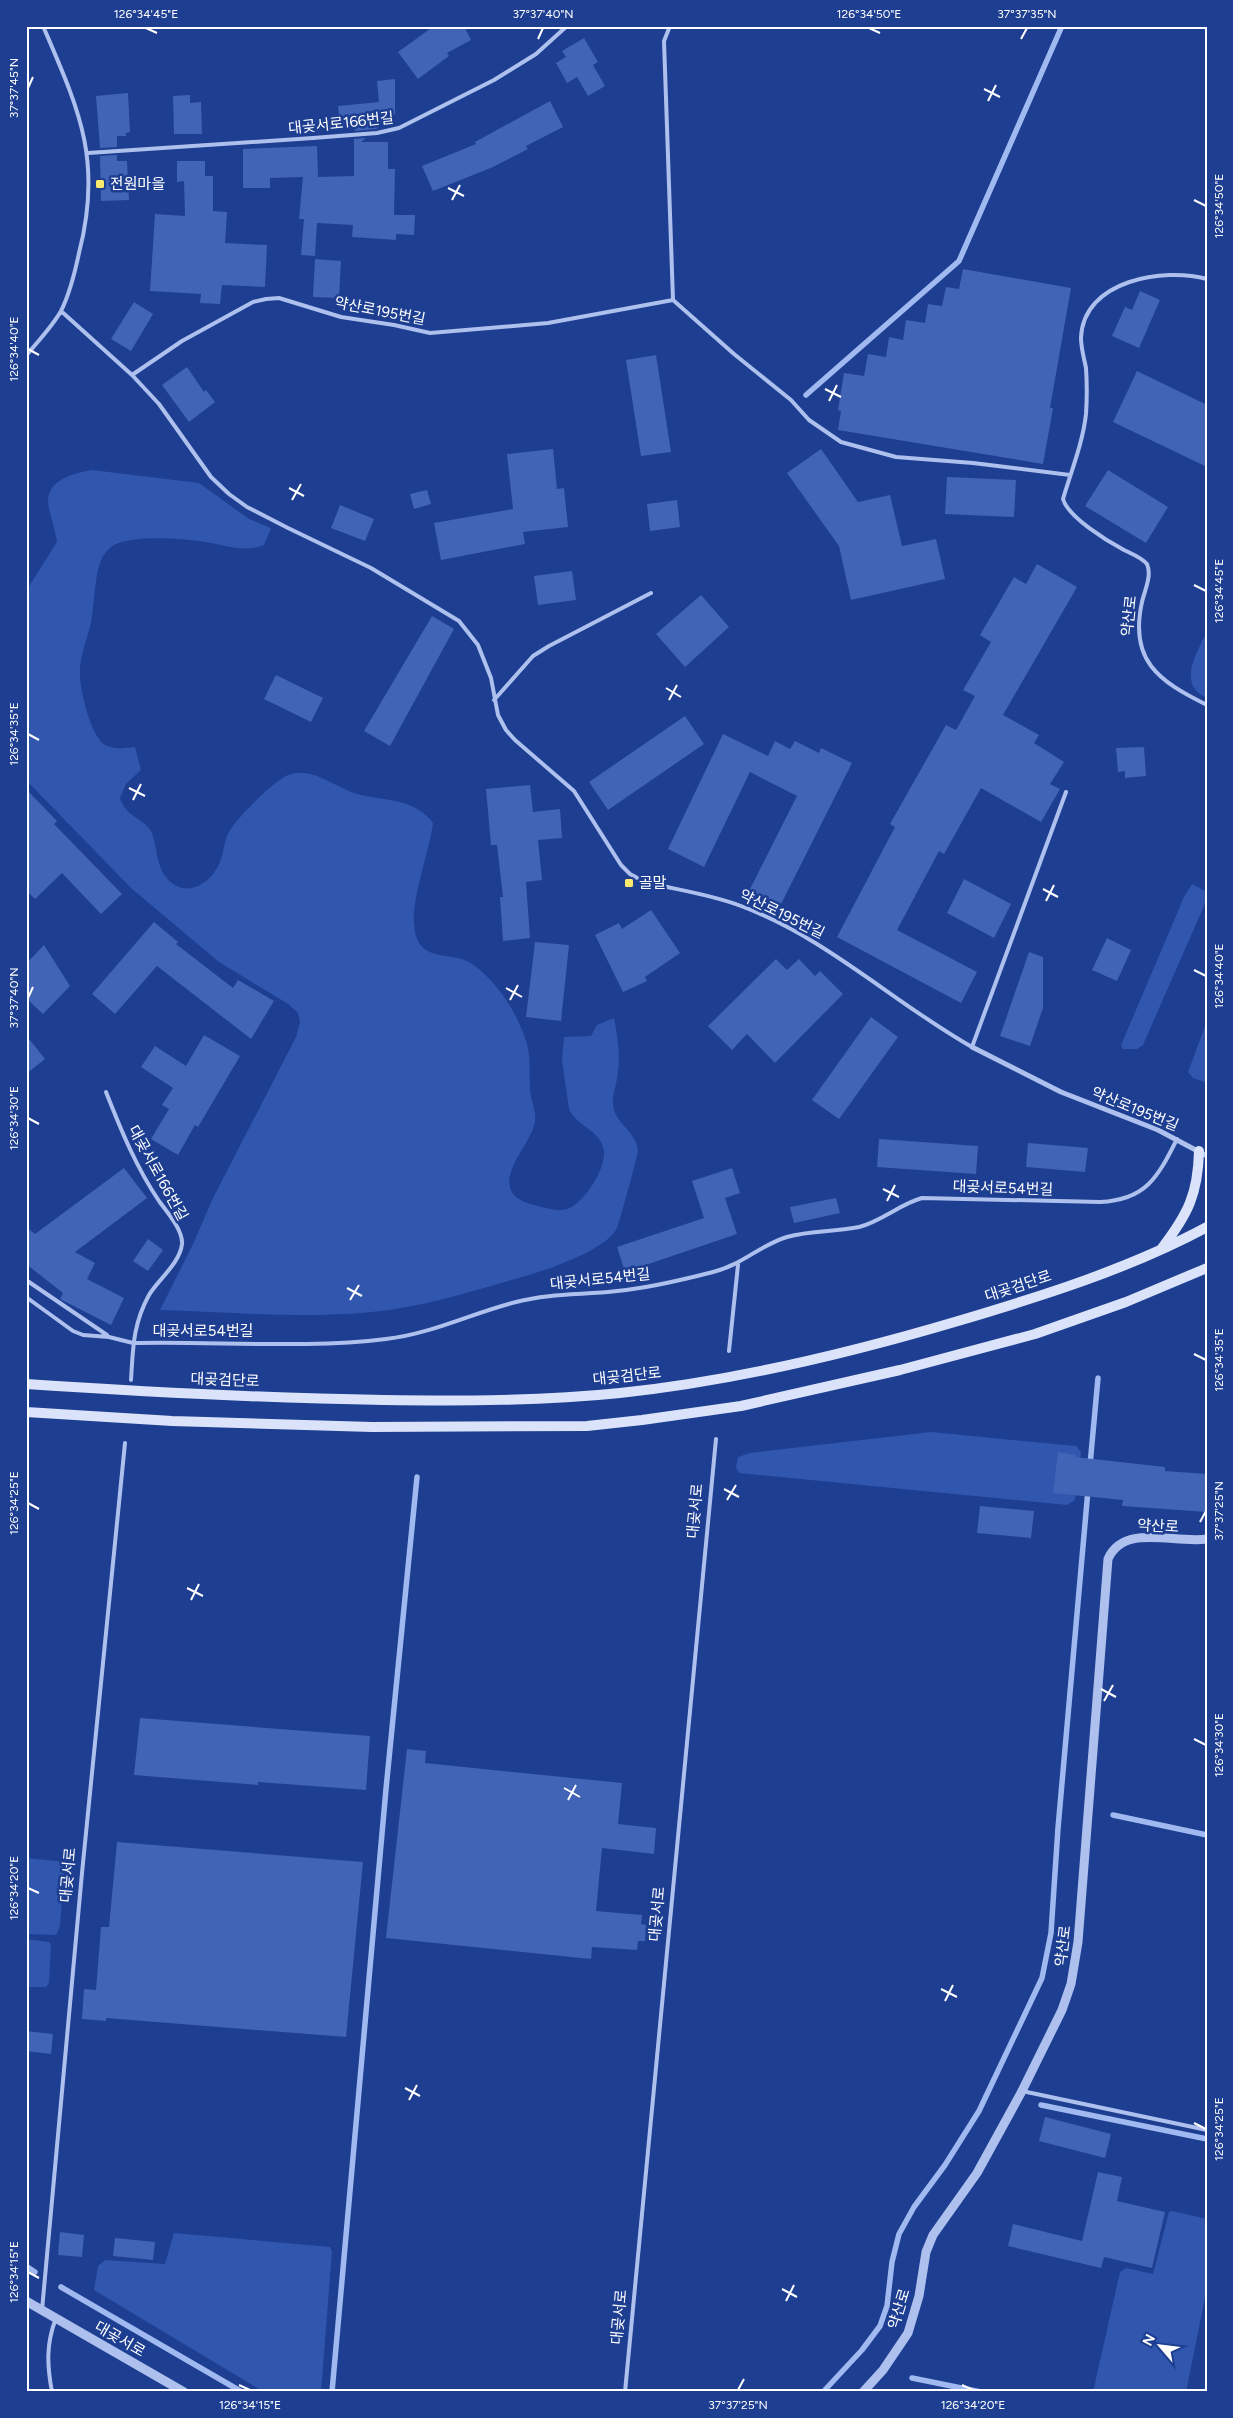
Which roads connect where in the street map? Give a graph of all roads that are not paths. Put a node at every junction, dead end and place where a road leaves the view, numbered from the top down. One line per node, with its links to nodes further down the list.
1 (44, 26): 4 (lane)
2 (567, 26): 4 (lane, 대곶서로166번길)
3 (670, 26): 6 (lane)
4 (88, 153): 7 (lane)
5 (1207, 279): 10 (lane)
6 (673, 300): 9 (lane, 약산로195번길); 10 (lane)
7 (60, 311): 8 (lane); 9 (lane, 약산로195번길)
8 (26, 356)
9 (132, 375): 12 (lane, 약산로195번길)
10 (1070, 475): 13 (lane, 약산로)
11 (651, 593): 12 (lane)
12 (494, 700): 15 (lane, 약산로195번길)
13 (1207, 705)
14 (1066, 792): 15 (lane)
15 (972, 1047): 17 (street, 약산로195번길)
16 (106, 1092): 26 (lane, 대곶서로166번길)
17 (1177, 1139): 18 (street, 약산로195번길); 21 (lane, 대곶서로54번길)
18 (1204, 1153): 20 (main road)
19 (1207, 1227): 20 (main road, 대곶검단로)
20 (1160, 1250): 29 (main road, 대곶검단로)
21 (738, 1265): 26 (lane, 대곶서로54번길); 27 (lane)
22 (1207, 1268): 30 (main road)
23 (26, 1280): 25 (lane)
24 (26, 1297): 25 (lane, 대곶서로54번길)
25 (109, 1337): 26 (lane, 대곶서로54번길)
26 (133, 1343): 28 (lane, 대곶서로166번길)
27 (729, 1350)
28 (131, 1380)
29 (26, 1384)
30 (26, 1412)
31 (716, 1439): 41 (lane, 대곶서로)
32 (125, 1443): 37 (lane, 대곶서로)
33 (1207, 1539): 34 (street, 약산로)
34 (1022, 2091): 35 (lane); 42 (street, 약산로)
35 (1207, 2130)
36 (26, 2301): 37 (street, 대곶서로)
37 (42, 2310): 38 (street, 대곶서로)
38 (56, 2318): 39 (lane); 40 (street, 대곶서로)
39 (52, 2392)
40 (184, 2392)
41 (625, 2392)
42 (863, 2392)

